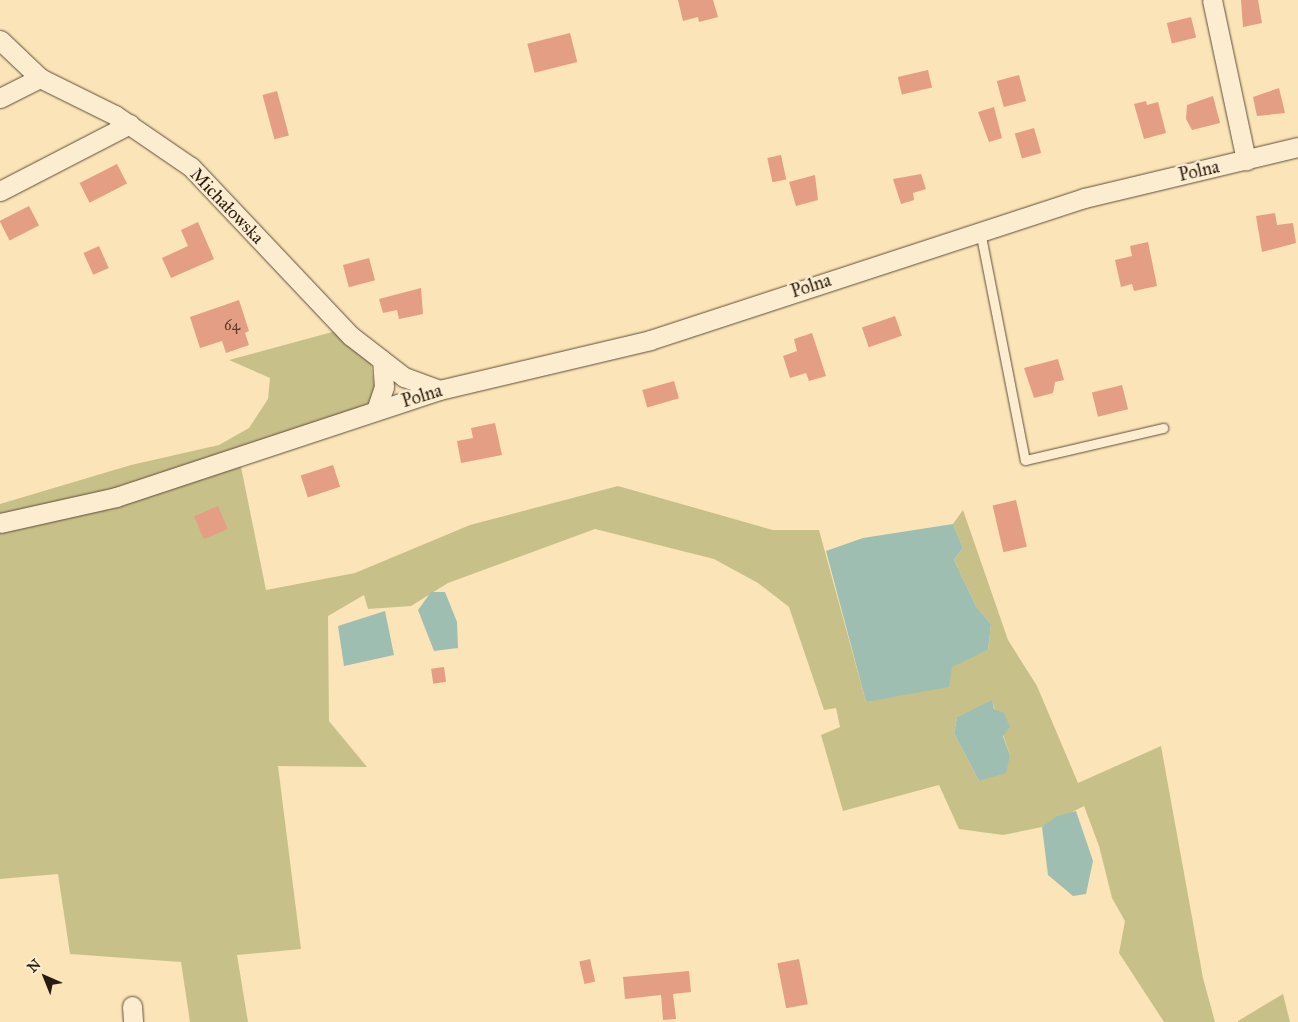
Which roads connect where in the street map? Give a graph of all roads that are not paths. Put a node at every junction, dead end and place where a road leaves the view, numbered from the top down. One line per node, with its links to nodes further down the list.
1 (1212, 0): 7 (street)
2 (0, 40): 3 (street, Michałowska)
3 (40, 78): 4 (street); 5 (street, Michałowska)
4 (0, 98)
5 (130, 124): 8 (street); 10 (street, Michałowska)
6 (1298, 147): 7 (street, Polna)
7 (1246, 160): 9 (street, Polna)
8 (0, 191)
9 (980, 231): 11 (street, Polna); 13 (lane)
10 (382, 360): 11 (street, Michałowska); 12 (street, Polna)
11 (439, 390): 12 (street, Polna)
12 (376, 410): 14 (street, Polna)
13 (1164, 428)
14 (0, 523)

